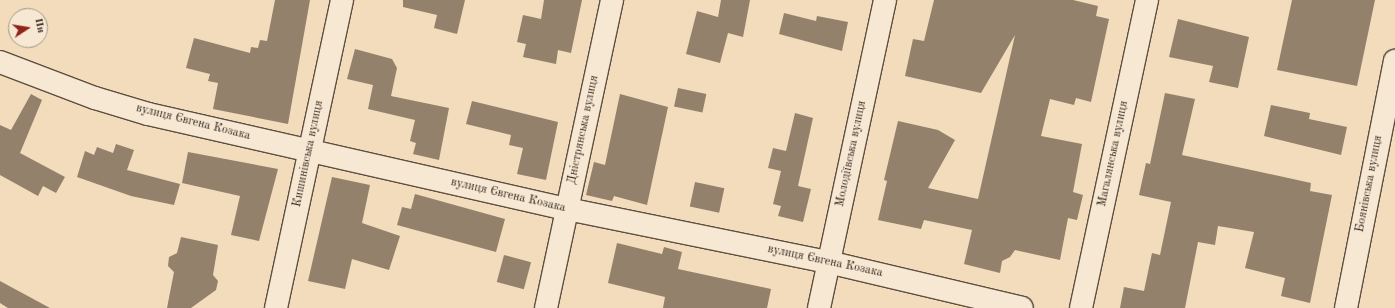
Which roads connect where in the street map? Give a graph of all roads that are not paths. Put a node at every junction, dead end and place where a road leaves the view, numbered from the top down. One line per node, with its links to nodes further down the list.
1 (342, 0): 7 (street, Кишинівська вулиця)
2 (612, 0): 8 (street, Дністрянська вулиця)
3 (885, 0): 9 (street, Молодіївська вулиця)
4 (1147, 0): 14 (street, Магалянська вулиця)
5 (1395, 60): 15 (street, Боянівська вулиця)
6 (0, 62): 7 (street, вулиця Євгена Козака)
7 (310, 151): 8 (street, вулиця Євгена Козака); 10 (street, Кишинівська вулиця)
8 (567, 209): 9 (street, вулиця Євгена Козака); 11 (street, Дністрянська вулиця)
9 (828, 262): 12 (street, Молодіївська вулиця); 13 (street, вулиця Євгена Козака)
10 (276, 308)
11 (546, 308)
12 (819, 308)
13 (1022, 308)
14 (1081, 308)
15 (1346, 308)

